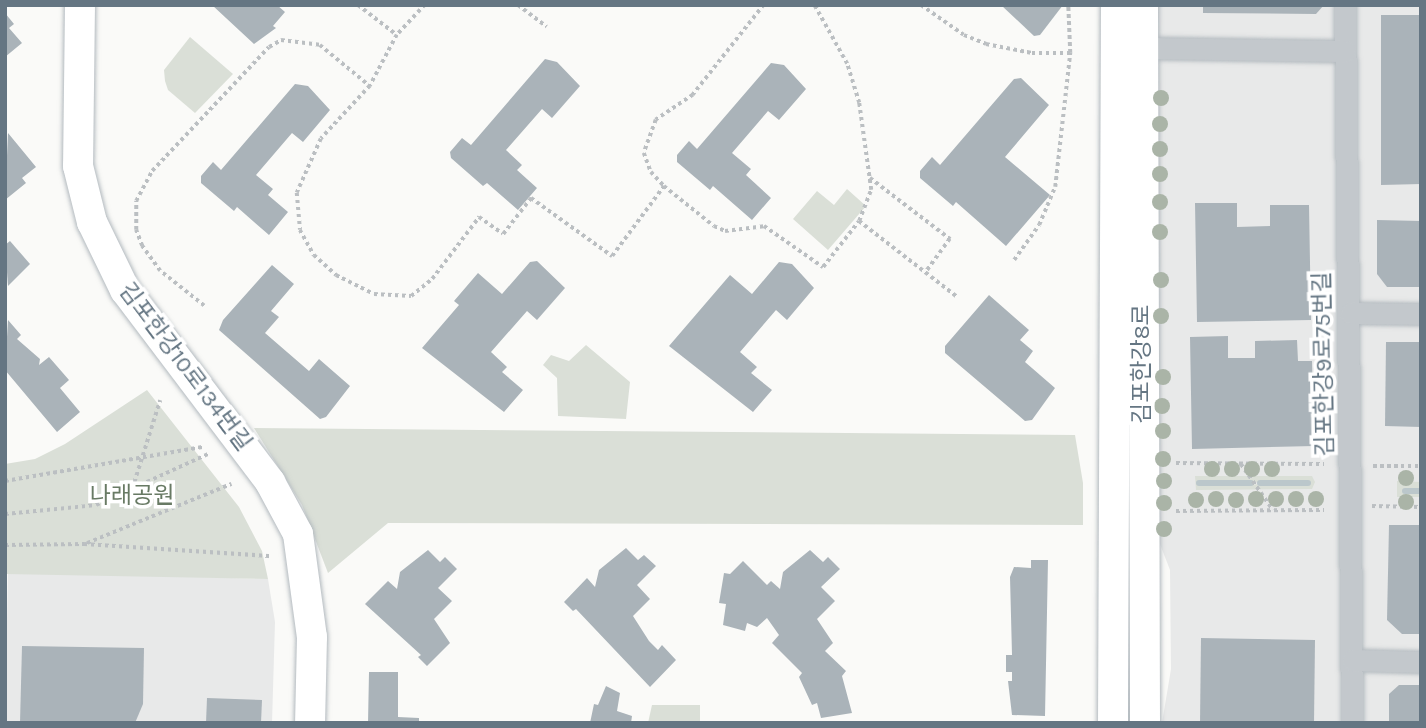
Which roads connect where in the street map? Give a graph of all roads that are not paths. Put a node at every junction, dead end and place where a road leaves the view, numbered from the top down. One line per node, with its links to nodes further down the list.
1 (80, 5): 11 (street, 김포한강10로134번길)
2 (1116, 5): 12 (street, 김포한강8로)
3 (1143, 5): 5 (street, 김포한강8로)
4 (1345, 5): 6 (street, 김포한강9로75번길)
5 (1143, 48): 6 (street); 13 (street, 김포한강8로)
6 (1345, 51): 7 (street, 김포한강9로75번길)
7 (1351, 313): 8 (street); 9 (street, 김포한강9로75번길)
8 (1421, 314)
9 (1353, 660): 10 (street); 14 (street, 김포한강9로75번길)
10 (1421, 662)
11 (310, 723)
12 (1113, 723)
13 (1145, 723)
14 (1352, 723)

